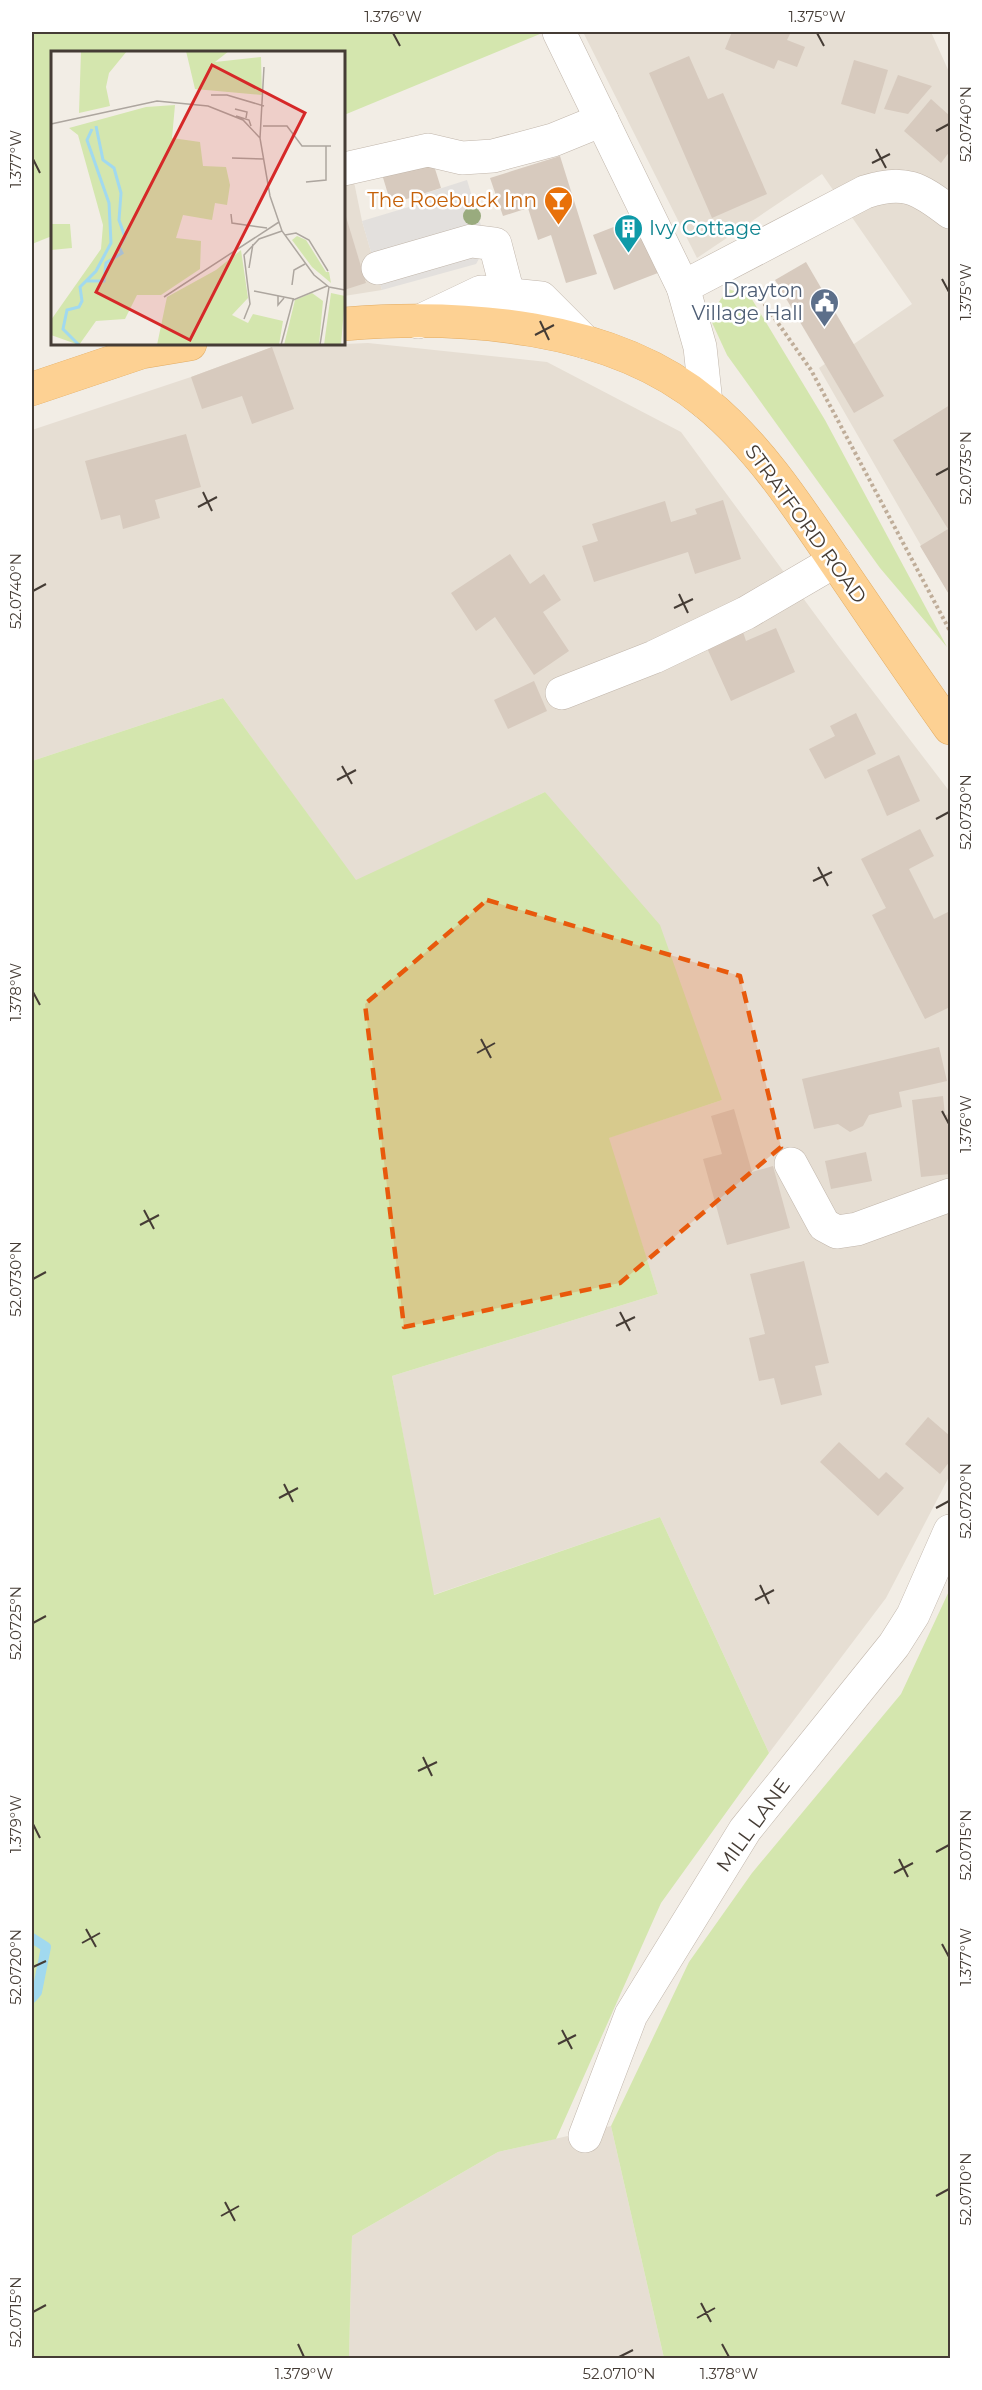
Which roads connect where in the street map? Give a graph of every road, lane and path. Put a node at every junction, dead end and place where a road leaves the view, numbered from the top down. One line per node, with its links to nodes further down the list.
1 (559, 32): 2 (street)
2 (602, 120): 3 (street); 7 (street)
3 (345, 169)
4 (951, 212): 5 (street)
5 (734, 260): 7 (street); 16 (path)
6 (378, 268): 8 (street)
7 (683, 287): 14 (street)
8 (508, 294): 9 (street); 11 (street)
9 (418, 322): 10 (main road, STRATFORD ROAD); 11 (main road, STRATFORD ROAD)
10 (345, 324)
11 (585, 342): 14 (main road, STRATFORD ROAD)
12 (184, 345): 13 (main road)
13 (32, 388)
14 (706, 403): 15 (main road, STRATFORD ROAD)
15 (836, 561): 17 (street); 18 (main road, STRATFORD ROAD)
16 (951, 632)
17 (562, 693)
18 (951, 728)
19 (791, 1164): 20 (street)
20 (951, 1195)
21 (951, 1531): 22 (street, MILL LANE)
22 (585, 2136)

